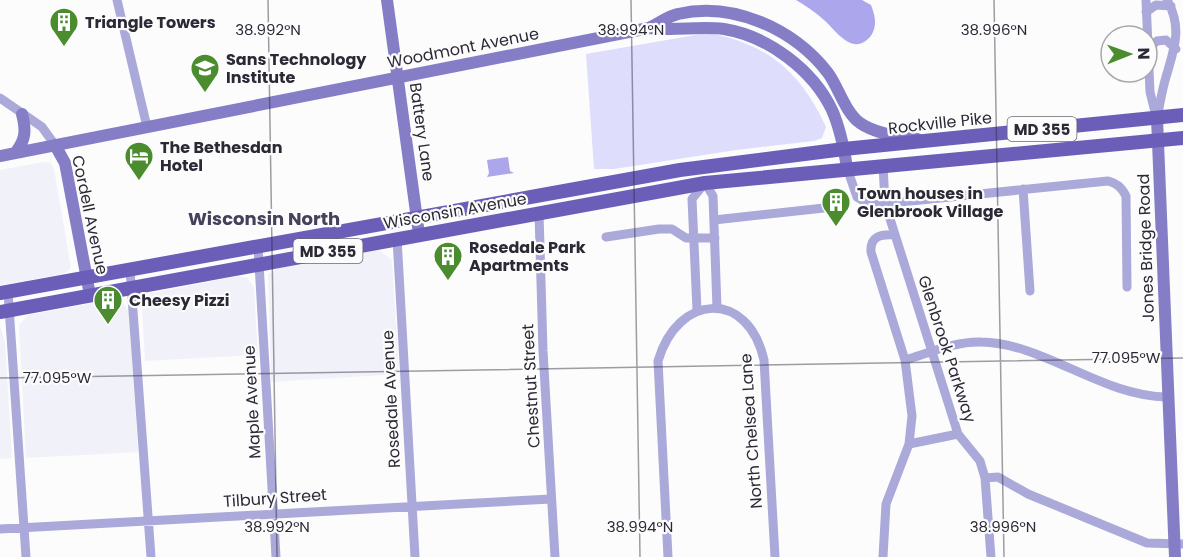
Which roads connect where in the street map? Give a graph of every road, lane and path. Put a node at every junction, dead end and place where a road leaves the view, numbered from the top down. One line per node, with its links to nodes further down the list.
1 (117, 0): 16 (street)
2 (387, 0): 10 (street, Battery Lane)
3 (1146, 0): 5 (street)
4 (1169, 3): 5 (street); 9 (street)
5 (1146, 12): 6 (street)
6 (1147, 24)
7 (649, 28): 10 (street, Woodmont Avenue); 19 (street, Woodmont Avenue); 21 (street, Woodmont Avenue)
8 (1159, 41): 9 (street)
9 (1176, 49): 15 (street)
10 (398, 77): 16 (street, Woodmont Avenue); 33 (street, Battery Lane)
11 (1150, 84): 15 (street)
12 (0, 98): 13 (street, Cordell Avenue)
13 (22, 114): 20 (street, Cordell Avenue); 22 (street)
14 (1183, 115): 15 (main road, Rockville Pike / MD 355)
15 (1157, 118): 18 (street, Jones Bridge Road); 19 (main road, Rockville Pike / MD 355)
16 (147, 127): 20 (street, Woodmont Avenue)
17 (1183, 138): 18 (main road, MD 355)
18 (1158, 140): 24 (main road, MD 355); 55 (street, Jones Bridge Road)
19 (927, 141): 21 (main road, Rockville Pike / MD 355)
20 (55, 145): 22 (street, Woodmont Avenue); 44 (street, Cordell Avenue)
21 (844, 148): 25 (main road, Wisconsin Avenue / MD 355); 26 (street, Woodmont Avenue)
22 (16, 152): 23 (street, Woodmont Avenue)
23 (0, 156)
24 (883, 165): 26 (main road, MD 355); 30 (street, Glenbrook Parkway)
25 (703, 167): 27 (main road); 29 (main road, Wisconsin Avenue / MD 355)
26 (847, 168): 27 (main road, Wisconsin Avenue / MD 355); 30 (street)
27 (705, 183): 32 (main road, Wisconsin Avenue / MD 355); 34 (street); 40 (street)
28 (1023, 189): 30 (street); 45 (street); 47 (street)
29 (537, 194): 32 (main road); 33 (main road, Wisconsin Avenue / MD 355)
30 (885, 203): 36 (street, Glenbrook Parkway)
31 (834, 207): 34 (street)
32 (539, 213): 35 (main road, Wisconsin Avenue / MD 355); 59 (street, Chestnut Street)
33 (417, 216): 35 (street, Battery Lane); 41 (main road, Wisconsin Avenue / MD 355)
34 (714, 220): 39 (street)
35 (419, 234): 38 (main road, Wisconsin Avenue / MD 355)
36 (894, 236): 53 (street, Glenbrook Parkway); 54 (street)
37 (606, 237): 40 (street)
38 (397, 238): 42 (main road, Wisconsin Avenue / MD 355); 60 (street, Rosedale Avenue)
39 (715, 238): 40 (street); 50 (street)
40 (694, 239): 51 (street)
41 (258, 246): 42 (street, Maple Avenue); 43 (main road, Wisconsin Avenue / MD 355)
42 (259, 265): 46 (main road, Wisconsin Avenue / MD 355); 61 (street, Maple Avenue)
43 (130, 270): 44 (main road, Wisconsin Avenue / MD 355); 46 (street)
44 (87, 278): 48 (main road, Wisconsin Avenue / MD 355); 49 (street, Cordell Avenue)
45 (1127, 287)
46 (131, 288): 49 (main road, Wisconsin Avenue / MD 355); 62 (street)
47 (1030, 291)
48 (4, 293): 52 (street)
49 (90, 295): 52 (main road, Wisconsin Avenue / MD 355)
50 (717, 308): 51 (street); 72 (street, North Chelsea Lane)
51 (697, 310): 71 (street)
52 (5, 311): 63 (street)
53 (933, 352): 54 (street); 55 (street); 56 (street, Glenbrook Parkway)
54 (905, 360): 57 (street)
55 (1167, 397): 65 (street, Jones Bridge Road)
56 (958, 434): 57 (street); 58 (street, Glenbrook Parkway)
57 (909, 444): 73 (street)
58 (986, 478): 65 (street); 74 (street)
59 (551, 499): 60 (street, Tilbury Street); 70 (street, Chestnut Street)
60 (412, 506): 61 (street, Tilbury Street); 69 (street, Rosedale Avenue)
61 (273, 513): 62 (street, Tilbury Street); 68 (street, Maple Avenue)
62 (149, 522): 63 (street, Tilbury Street); 67 (street)
63 (24, 527): 64 (street, Tilbury Street); 66 (street)
64 (0, 529)
65 (1178, 548)
66 (26, 557)
67 (151, 557)
68 (276, 557)
69 (415, 557)
70 (555, 557)
71 (668, 557)
72 (774, 557)
73 (883, 557)
74 (991, 557)

